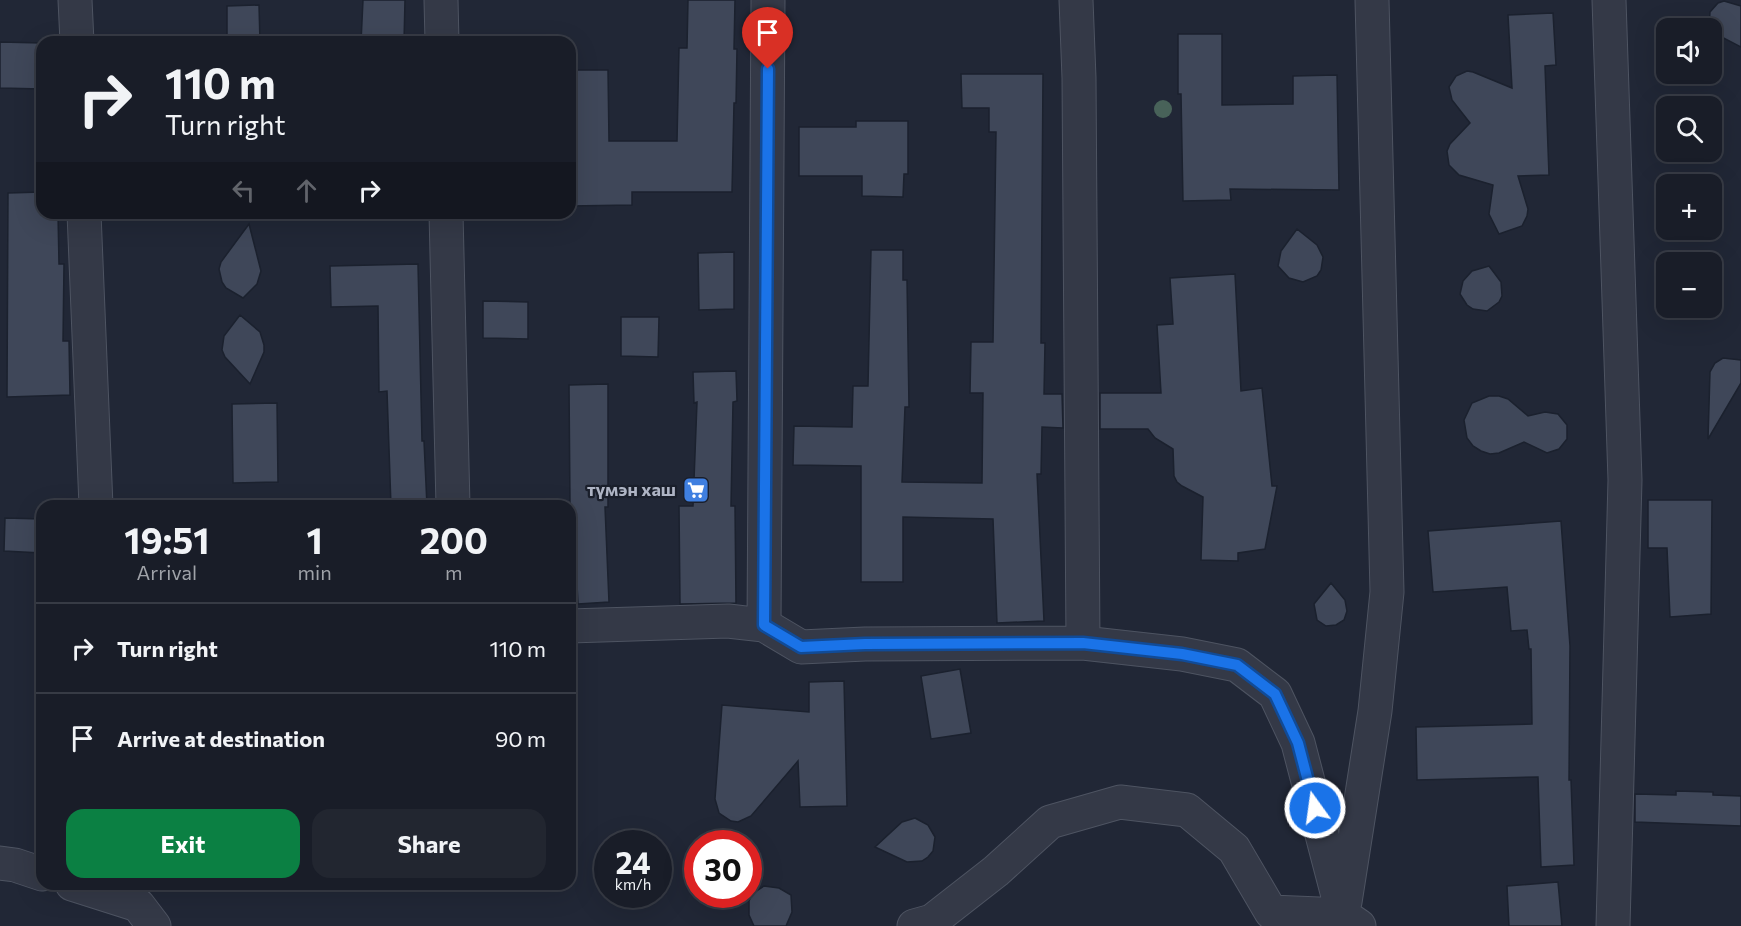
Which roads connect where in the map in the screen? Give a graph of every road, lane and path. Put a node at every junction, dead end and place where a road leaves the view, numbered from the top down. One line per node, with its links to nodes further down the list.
1 (75, 0): 7 (street)
2 (441, 0): 8 (street)
3 (768, 0): 13 (street)
4 (1076, 0): 15 (street)
5 (1372, 0): 19 (street)
6 (1609, 0): 22 (street)
7 (77, 36)
8 (442, 36)
9 (84, 219): 11 (street)
10 (446, 219): 12 (street)
11 (96, 500)
12 (453, 500)
13 (764, 625): 14 (street); 15 (street)
14 (576, 627)
15 (1083, 643): 19 (street)
16 (0, 863): 17 (street)
17 (36, 872)
18 (91, 890): 20 (street)
19 (1351, 921): 21 (street)
20 (154, 926)
21 (914, 926)
22 (1613, 926)

